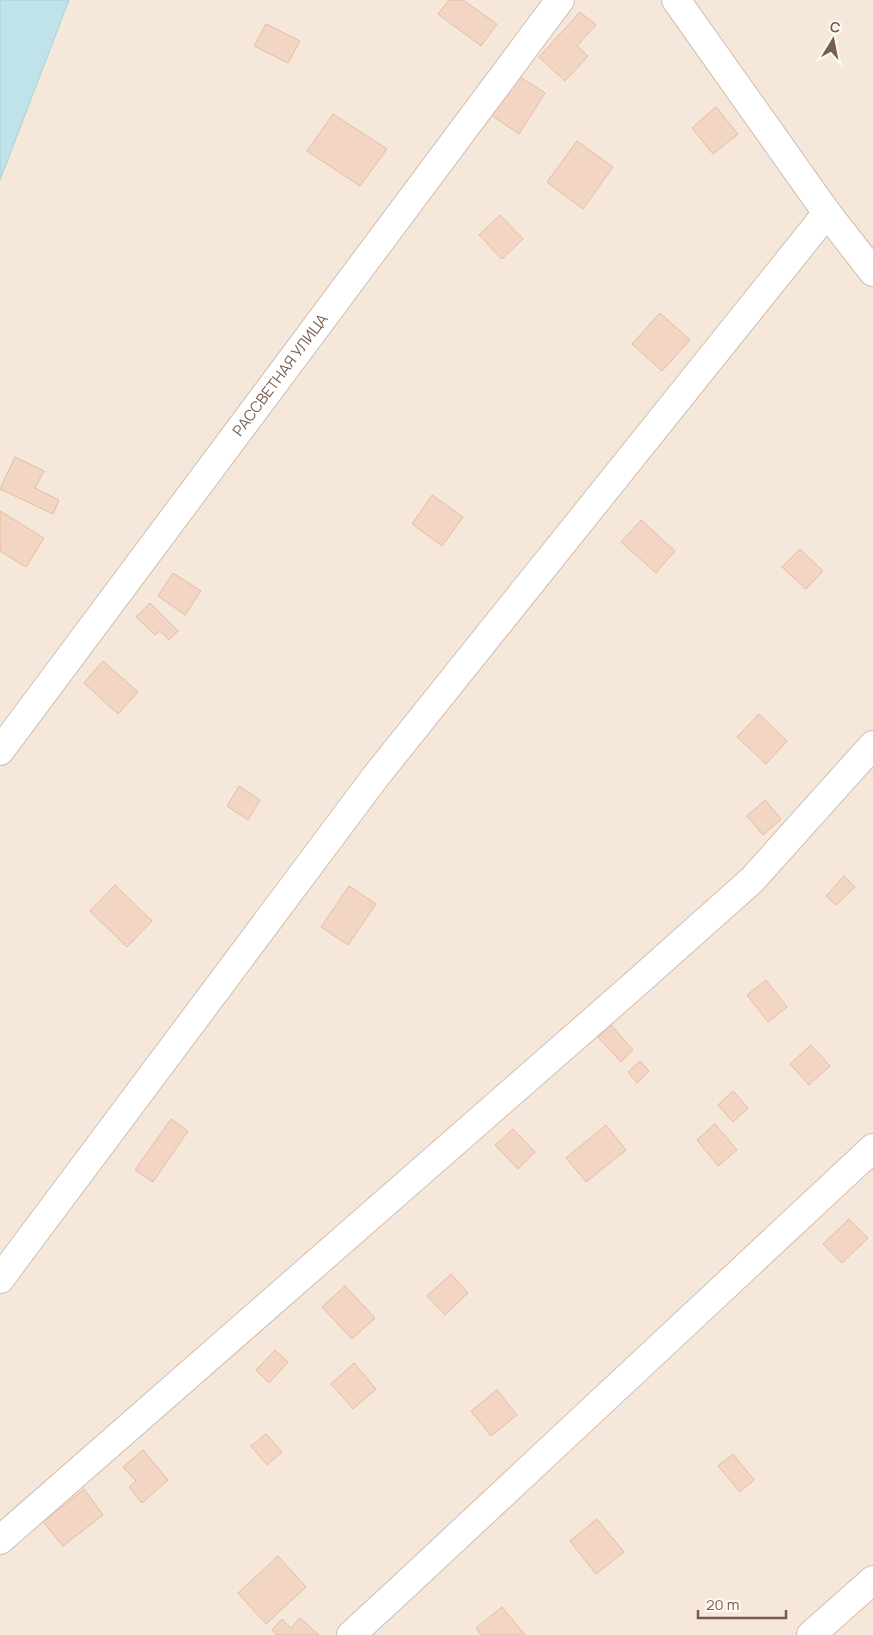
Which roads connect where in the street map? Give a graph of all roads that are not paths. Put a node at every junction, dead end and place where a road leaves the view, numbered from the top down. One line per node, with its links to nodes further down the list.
1 (560, 0): 6 (street, РАССВЕТНАЯ УЛИЦА)
2 (676, 0): 3 (street)
3 (827, 213): 4 (street); 8 (street)
4 (873, 272)
5 (873, 745): 9 (street)
6 (0, 751)
7 (873, 1148): 11 (street)
8 (0, 1279)
9 (0, 1540)
10 (873, 1580): 12 (street)
11 (351, 1635)
12 (811, 1635)

